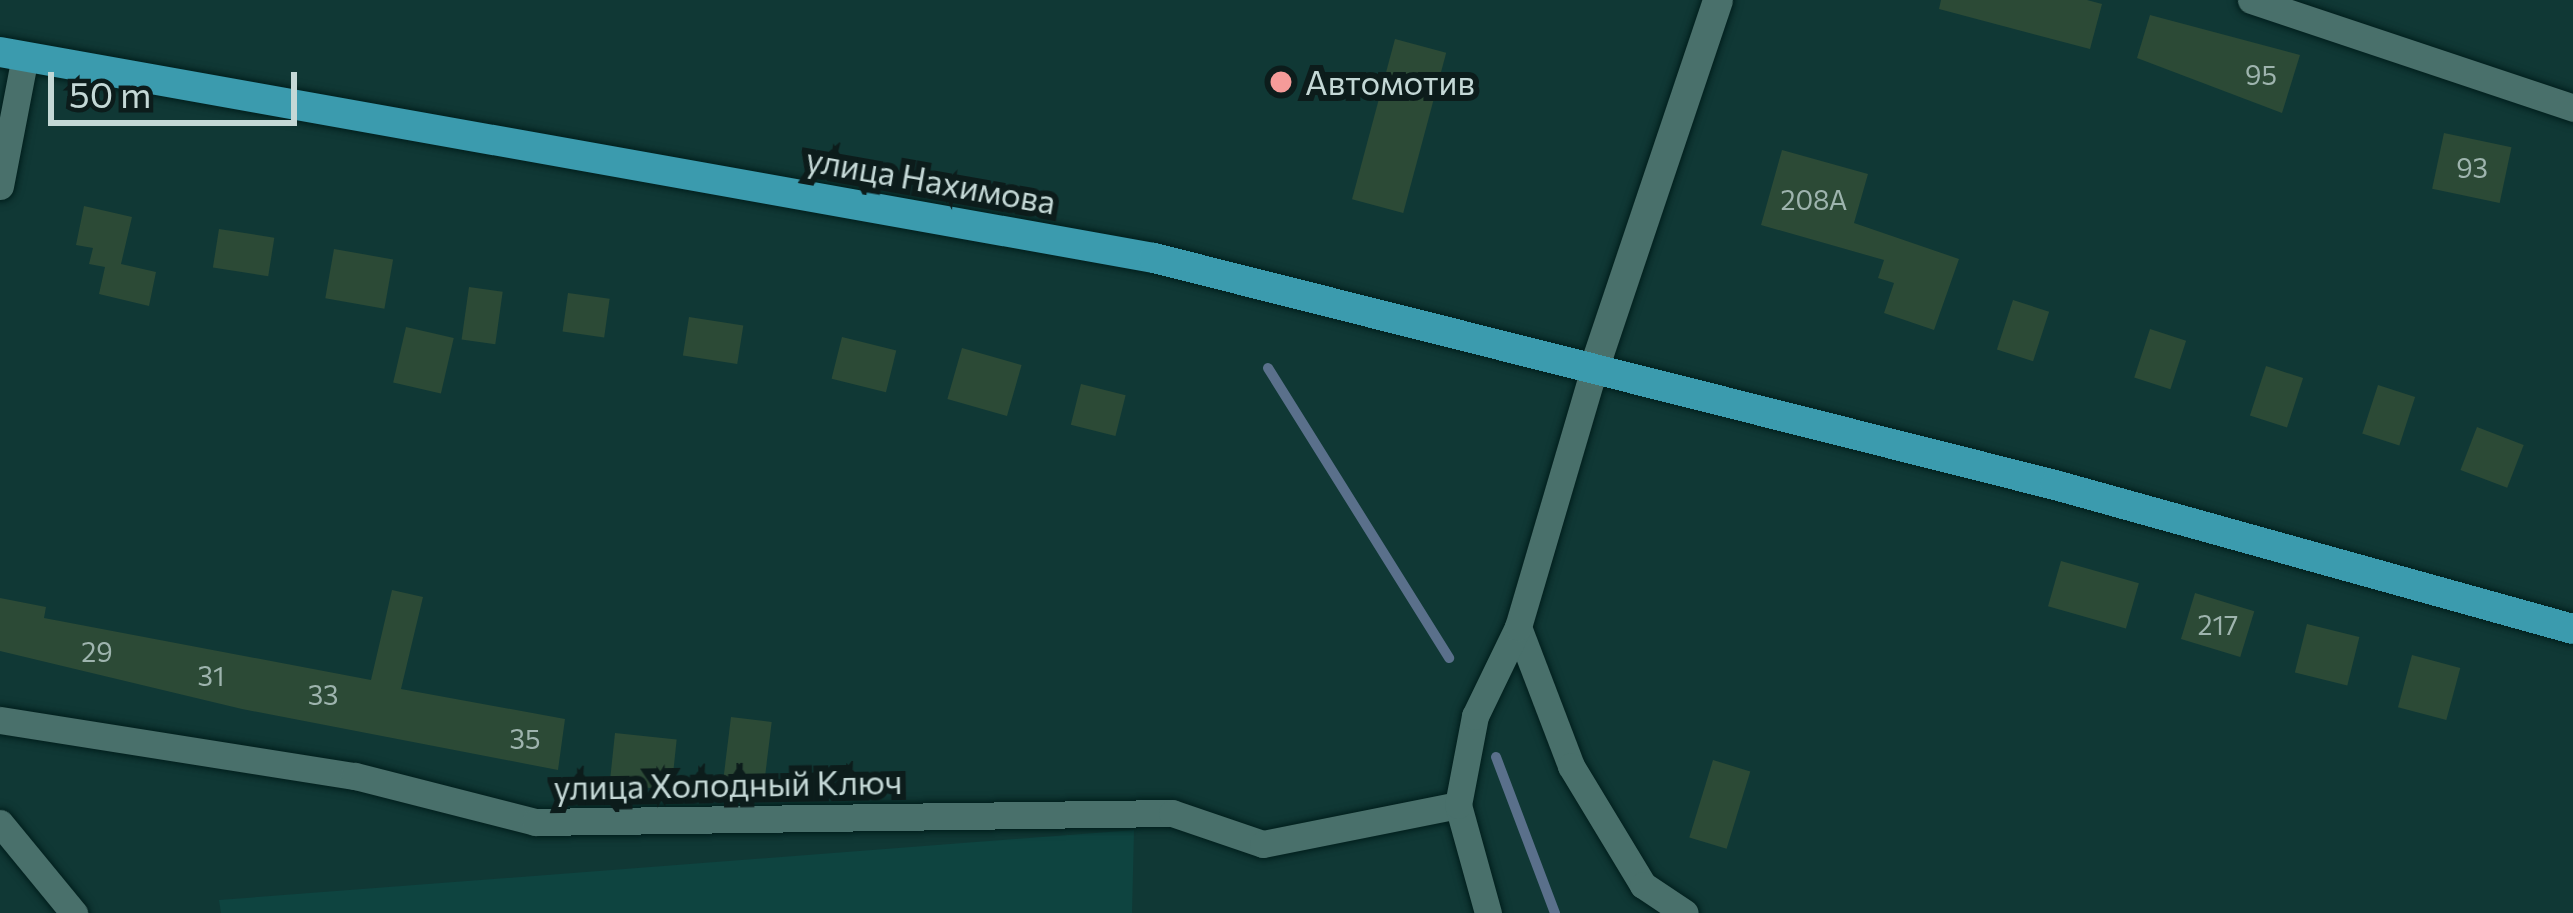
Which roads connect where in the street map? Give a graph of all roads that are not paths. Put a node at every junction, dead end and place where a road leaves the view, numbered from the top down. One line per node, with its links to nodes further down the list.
1 (1718, 0): 6 (street)
2 (2251, 0): 4 (street)
3 (12, 54): 5 (street); 6 (main road, улица Нахимова)
4 (2573, 108)
5 (0, 186)
6 (1593, 372): 7 (street); 8 (main road, улица Нахимова)
7 (1518, 627): 10 (street); 14 (street)
8 (2573, 629)
9 (0, 720): 10 (street, улица Холодный Ключ)
10 (1458, 805): 13 (street)
11 (0, 823): 12 (street)
12 (74, 913)
13 (1488, 913)
14 (1685, 913)

